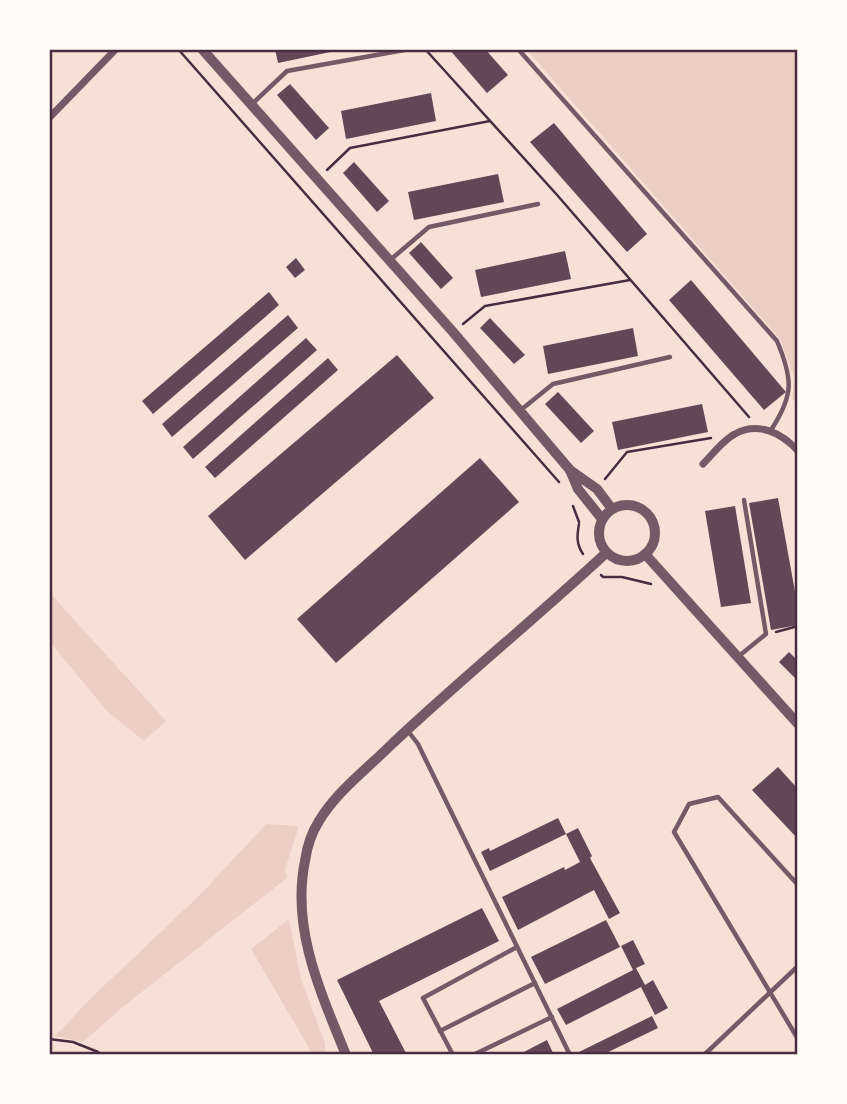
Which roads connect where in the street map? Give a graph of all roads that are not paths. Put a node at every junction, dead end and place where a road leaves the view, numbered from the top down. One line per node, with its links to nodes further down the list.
1 (116, 49): 6 (street)
2 (202, 49): 5 (street)
3 (410, 49): 5 (lane)
4 (518, 49): 11 (lane)
5 (251, 105): 8 (street)
6 (49, 118)
7 (538, 204): 8 (lane)
8 (389, 261): 10 (street)
9 (670, 357): 10 (lane)
10 (519, 411): 14 (street)
11 (771, 430): 12 (street); 13 (street)
12 (798, 451)
13 (703, 464)
14 (570, 470): 16 (street); 17 (street)
15 (744, 500): 20 (lane)
16 (612, 509): 17 (street); 19 (street)
17 (602, 519): 18 (street)
18 (606, 553): 19 (street); 22 (street)
19 (645, 554): 20 (street)
20 (738, 657): 21 (street)
21 (798, 724)
22 (407, 730): 24 (lane); 31 (street)
23 (798, 886): 27 (lane)
24 (517, 947): 26 (lane); 29 (lane)
25 (798, 966): 27 (lane)
26 (535, 983): 28 (lane); 29 (lane)
27 (771, 993): 30 (lane); 35 (lane)
28 (552, 1017): 33 (lane); 34 (lane)
29 (440, 1031): 32 (lane)
30 (798, 1039)
31 (345, 1055)
32 (453, 1055)
33 (473, 1055)
34 (570, 1055)
35 (704, 1055)

